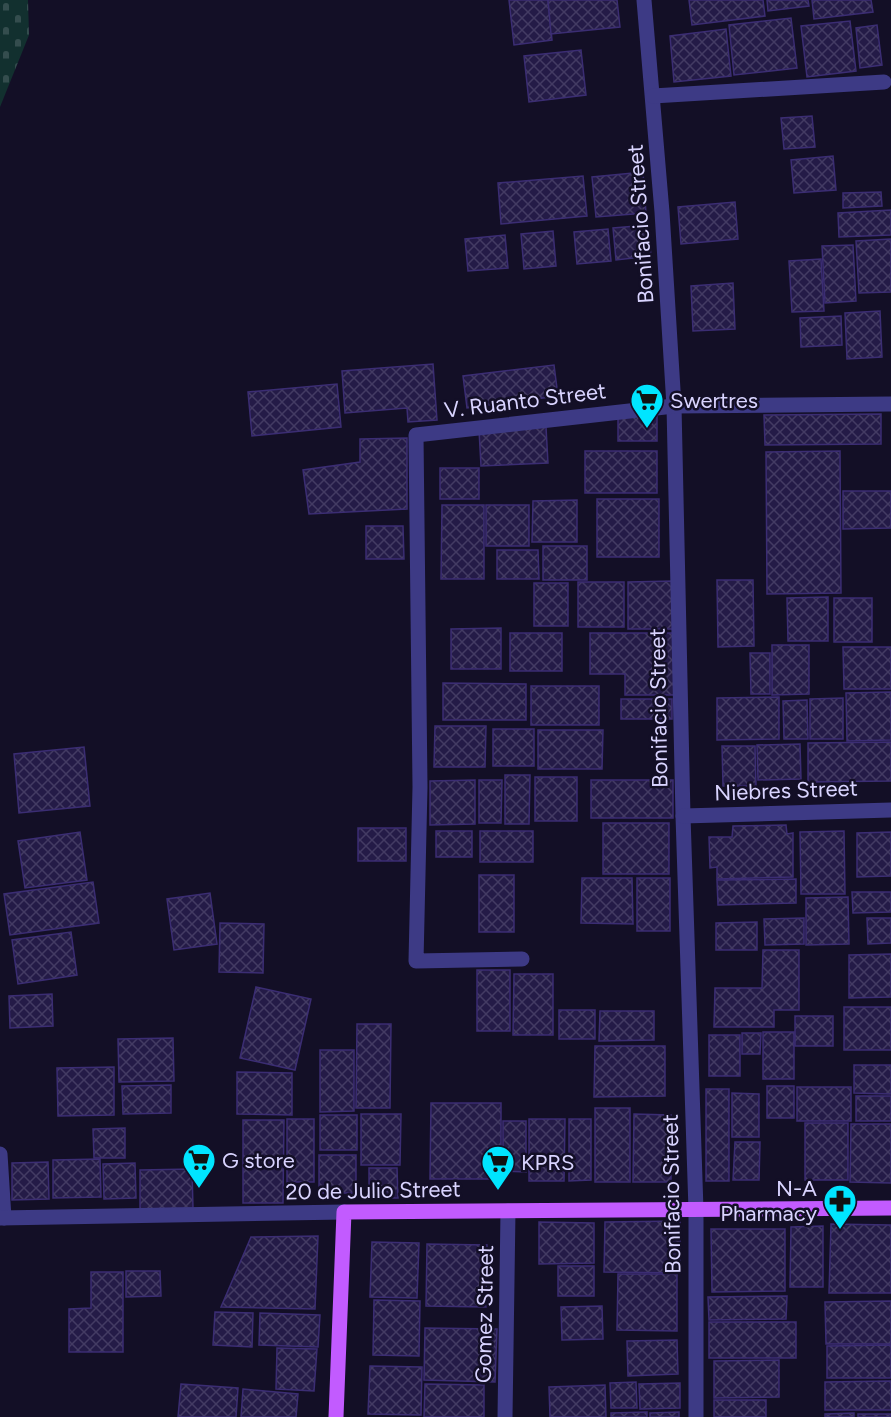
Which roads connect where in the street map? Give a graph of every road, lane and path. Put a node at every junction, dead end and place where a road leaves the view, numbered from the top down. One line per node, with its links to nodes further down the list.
1 (644, 0): 3 (street, Bonifacio Street)
2 (884, 82): 3 (street)
3 (653, 96): 5 (street, Bonifacio Street)
4 (891, 404): 5 (street, V. Ruanto Street)
5 (674, 406): 7 (street, Bonifacio Street); 8 (street, V. Ruanto Street)
6 (891, 810): 7 (street, Niebres Street)
7 (683, 816): 11 (street, Bonifacio Street)
8 (522, 959)
9 (0, 1154): 14 (street)
10 (891, 1208): 11 (main road, 20 de Julio Street)
11 (696, 1210): 12 (main road, 20 de Julio Street); 17 (street, Bonifacio Street)
12 (508, 1211): 13 (main road, 20 de Julio Street); 16 (street, Gomez Street)
13 (344, 1212): 14 (street, 20 de Julio Street); 15 (main road)
14 (2, 1218)
15 (336, 1417)
16 (505, 1417)
17 (696, 1417)

